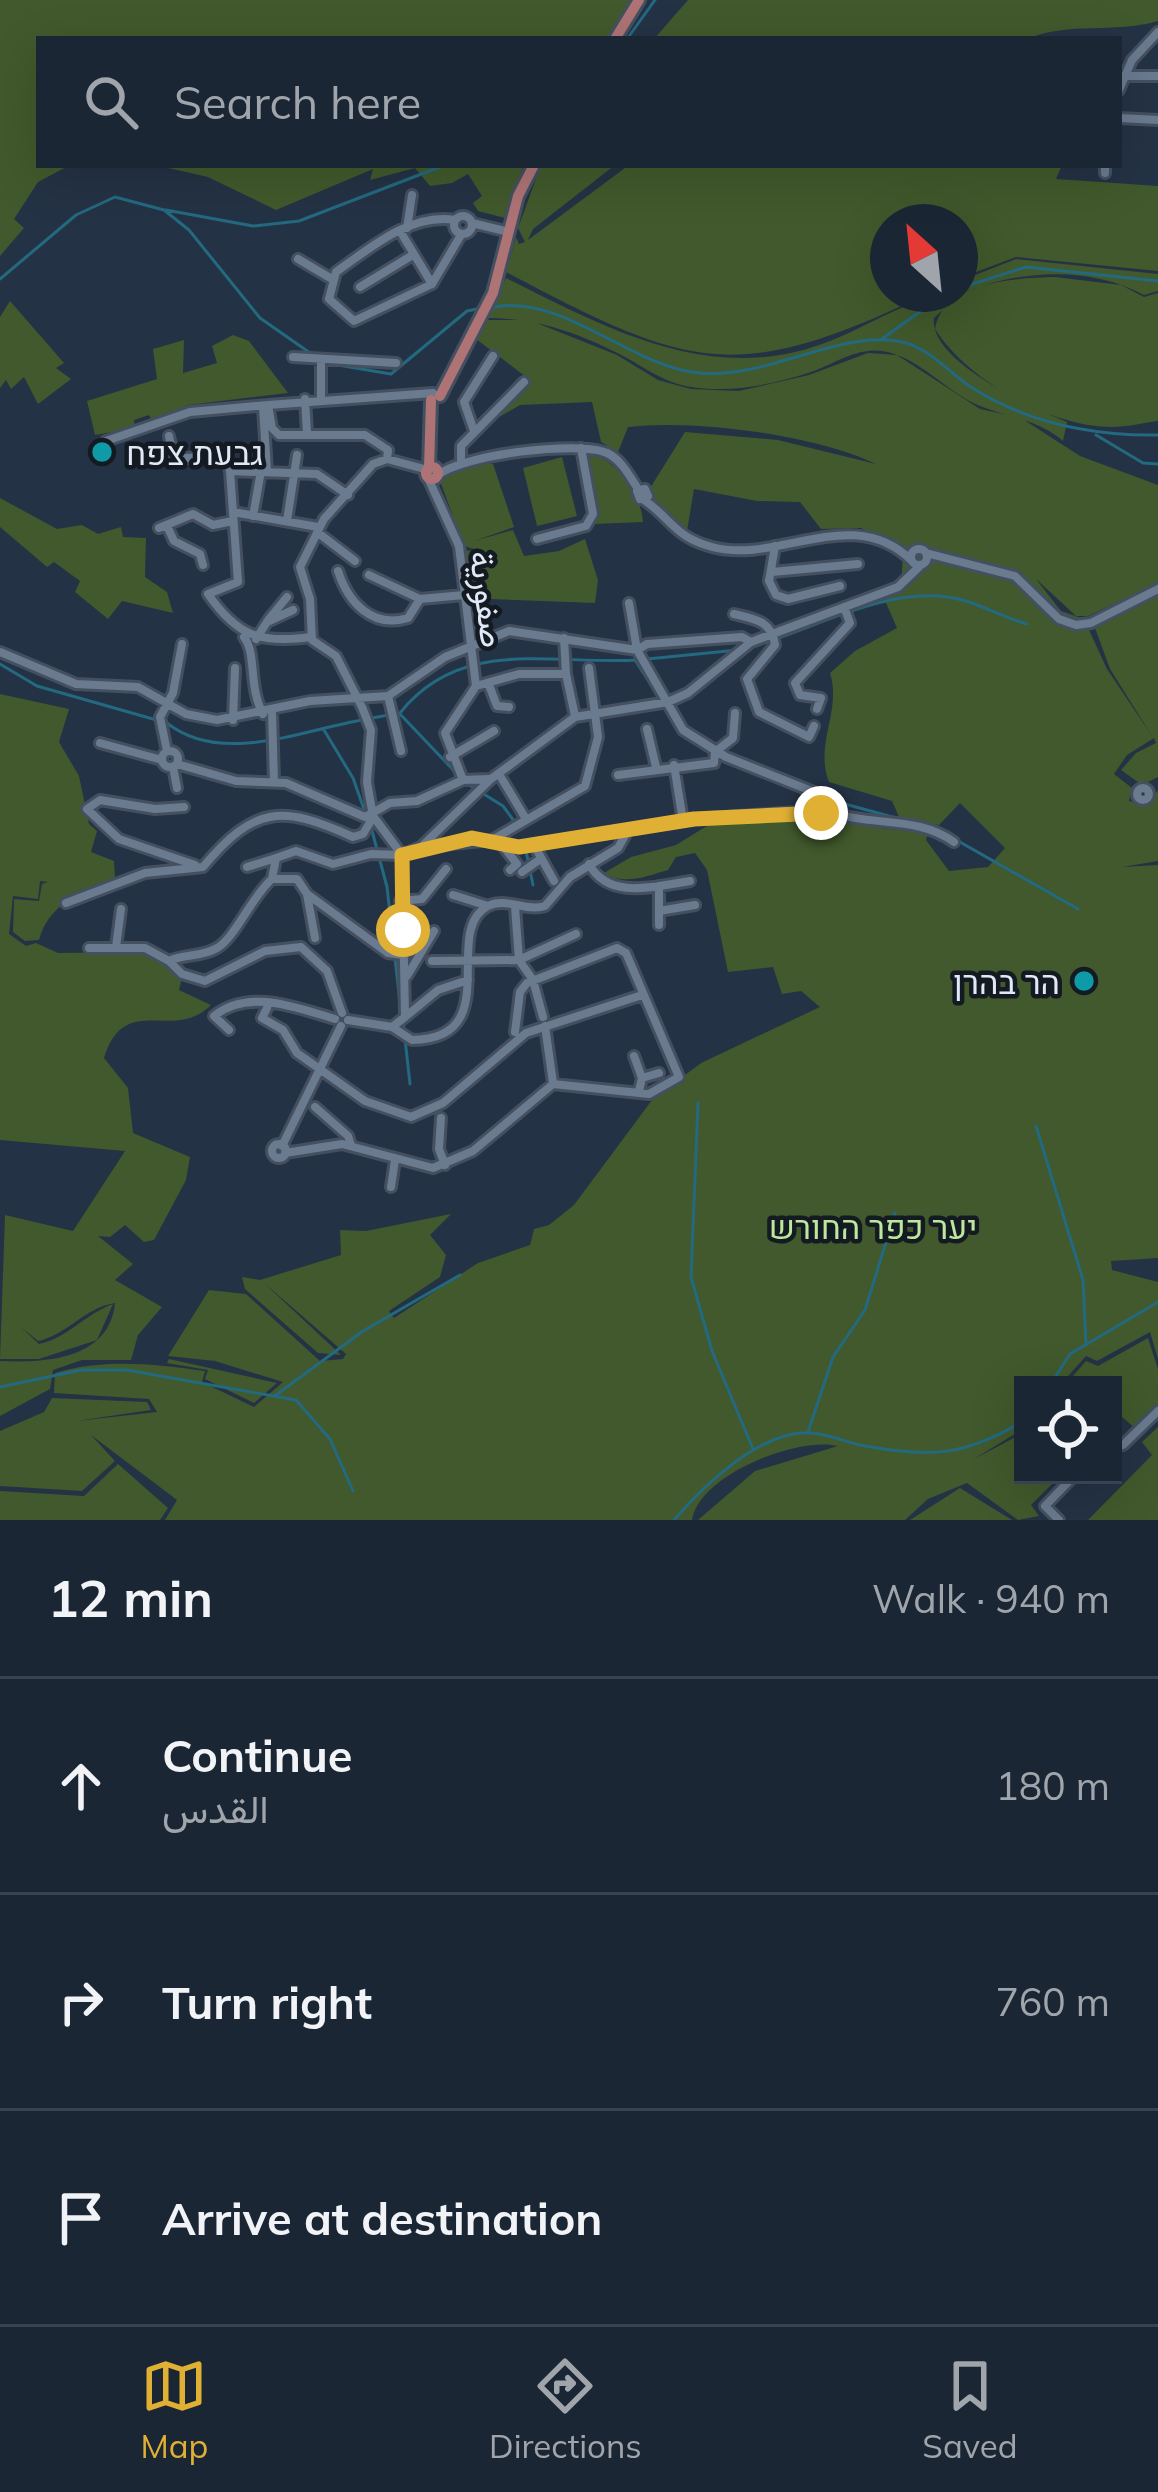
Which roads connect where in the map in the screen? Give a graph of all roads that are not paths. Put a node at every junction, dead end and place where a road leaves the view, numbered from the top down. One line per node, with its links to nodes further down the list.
1 (639, 0): 3 (main road)
2 (1158, 32): 4 (street)
3 (617, 36)
4 (1124, 76): 5 (street); 6 (street)
5 (1158, 76)
6 (1122, 82)
7 (1122, 118): 8 (street)
8 (1158, 120)
9 (533, 168): 14 (main road)
10 (412, 195): 13 (street)
11 (455, 220): 12 (street); 13 (street); 15 (street)
12 (472, 223): 14 (street); 15 (street)
13 (404, 230): 16 (street); 18 (street)
14 (509, 232): 26 (main road)
15 (461, 235): 19 (street)
16 (411, 256): 19 (street); 20 (street)
17 (298, 259): 18 (street)
18 (332, 279): 19 (street)
19 (432, 284)
20 (360, 287)
21 (493, 356): 30 (street)
22 (293, 357): 23 (street)
23 (321, 360): 24 (street); 27 (street)
24 (396, 363)
25 (524, 382): 30 (street)
26 (435, 397): 27 (street); 38 (main road)
27 (321, 398): 28 (street)
28 (305, 399): 29 (street); 31 (street)
29 (266, 406): 31 (street); 33 (street); 40 (street)
30 (474, 431): 37 (street)
31 (307, 433): 36 (street)
32 (169, 436): 39 (street)
33 (106, 441)
34 (581, 448): 37 (street); 47 (street); 48 (street)
35 (297, 455): 41 (street)
36 (388, 459): 38 (street); 42 (street)
37 (461, 460): 38 (street)
38 (430, 469): 58 (street, صفورية)
39 (230, 471): 40 (street); 44 (street)
40 (264, 471): 41 (street); 43 (street)
41 (295, 472): 42 (street); 45 (street)
42 (348, 495): 46 (street)
43 (254, 516): 44 (street); 45 (street)
44 (233, 517): 52 (street); 66 (street)
45 (287, 521): 46 (street)
46 (318, 530): 50 (street); 68 (street)
47 (537, 539)
48 (775, 546): 49 (street); 54 (street)
49 (919, 559): 57 (street); 62 (street)
50 (356, 561)
51 (858, 564): 54 (street)
52 (202, 565)
53 (338, 571): 60 (street)
54 (772, 572): 56 (street)
55 (369, 575): 60 (street)
56 (840, 586)
57 (1158, 589)
58 (464, 595): 60 (street); 73 (street, صفورية)
59 (287, 597): 65 (street)
60 (420, 598)
61 (629, 604): 74 (street)
62 (844, 607): 67 (street); 86 (street)
63 (293, 610): 65 (street)
64 (734, 614): 67 (street)
65 (269, 621): 70 (street)
66 (241, 633): 70 (street); 88 (street)
67 (773, 635): 71 (street); 92 (street)
68 (311, 637): 70 (street); 82 (street)
69 (564, 638): 73 (street); 74 (street); 78 (street)
70 (256, 639)
71 (751, 642): 74 (street); 83 (street)
72 (182, 644): 84 (street)
73 (470, 648): 80 (street, صفورية); 81 (street)
74 (637, 650): 83 (street)
75 (0, 652): 84 (street)
76 (235, 668): 91 (street)
77 (589, 668): 87 (street)
78 (566, 674): 79 (street); 90 (street)
79 (489, 685): 80 (street); 85 (street)
80 (476, 686): 99 (street, صفورية)
81 (388, 696): 82 (street); 96 (street)
82 (353, 698): 88 (street); 112 (street)
83 (668, 702): 87 (street); 97 (street)
84 (168, 703): 91 (street); 98 (street)
85 (509, 707)
86 (817, 709)
87 (594, 710): 90 (street); 113 (street)
88 (268, 713): 91 (street); 106 (street)
89 (735, 713): 97 (street)
90 (575, 717): 104 (street)
91 (233, 719)
92 (814, 726)
93 (647, 729): 102 (street)
94 (494, 731): 99 (street)
95 (100, 743): 98 (street)
96 (401, 751)
97 (715, 752): 101 (street); 111 (street)
98 (164, 755): 100 (street); 100 (street)
99 (450, 758): 105 (street)
100 (175, 765): 106 (street); 108 (street)
101 (674, 765): 102 (street); 114 (street)
102 (656, 767): 103 (street)
103 (618, 775)
104 (495, 777): 105 (street); 113 (street); 120 (street)
105 (463, 780): 112 (street)
106 (274, 782): 112 (street)
107 (1158, 784): 109 (street)
108 (177, 788)
109 (1148, 790)
110 (184, 807): 125 (street)
111 (826, 810): 114 (street); 117 (street)
112 (373, 816): 121 (street); 125 (street)
113 (526, 819): 116 (street)
114 (683, 821): 115 (street)
115 (627, 832): 118 (street); 124 (street)
116 (492, 840): 119 (street); 120 (street)
117 (954, 842)
118 (534, 845): 119 (street); 123 (street)
119 (503, 846): 128 (street)
120 (421, 847): 121 (street)
121 (402, 855): 122 (street); 136 (street)
122 (276, 858): 126 (street); 130 (street)
123 (539, 859): 129 (street); 131 (street)
124 (589, 864): 133 (street); 140 (street)
125 (202, 867): 137 (street)
126 (247, 867)
127 (446, 869): 136 (street)
128 (510, 870)
129 (522, 872)
130 (272, 879): 134 (street); 151 (street)
131 (554, 881)
132 (690, 881): 133 (street)
133 (659, 886): 142 (street)
134 (307, 894): 146 (street); 149 (street)
135 (453, 895): 139 (street)
136 (400, 901): 149 (street)
137 (66, 903)
138 (694, 905): 142 (street)
139 (488, 906): 140 (street); 153 (street)
140 (515, 907): 150 (street)
141 (121, 909): 147 (street)
142 (659, 911): 143 (street)
143 (659, 926)
144 (434, 931): 154 (street)
145 (576, 934): 150 (street)
146 (315, 938)
147 (116, 946): 148 (street); 151 (street)
148 (89, 948)
149 (404, 955): 154 (street)
150 (519, 960): 153 (street); 156 (street)
151 (169, 961): 160 (street)
152 (432, 961): 153 (street)
153 (469, 963): 155 (street)
154 (405, 979): 159 (street)
155 (468, 980): 159 (street); 162 (street)
156 (533, 980): 157 (street); 161 (street); 164 (street)
157 (642, 995): 161 (street); 170 (street)
158 (267, 1008): 166 (street)
159 (405, 1017): 162 (street)
160 (341, 1020): 162 (street); 163 (street); 166 (street)
161 (544, 1022): 166 (street); 169 (street)
162 (392, 1027)
163 (229, 1030)
164 (515, 1032)
165 (634, 1056): 168 (street)
166 (322, 1066): 173 (street)
167 (659, 1073): 168 (street)
168 (642, 1078): 170 (street)
169 (554, 1084): 170 (street); 175 (street)
170 (639, 1091)
171 (315, 1107): 173 (street)
172 (441, 1118): 175 (street)
173 (351, 1145): 174 (street)
174 (395, 1160): 175 (street); 176 (street)
175 (445, 1165)
176 (391, 1187)
177 (1158, 1411): 178 (street)
178 (1122, 1445)
179 (1067, 1484): 180 (street)
180 (1059, 1520)

